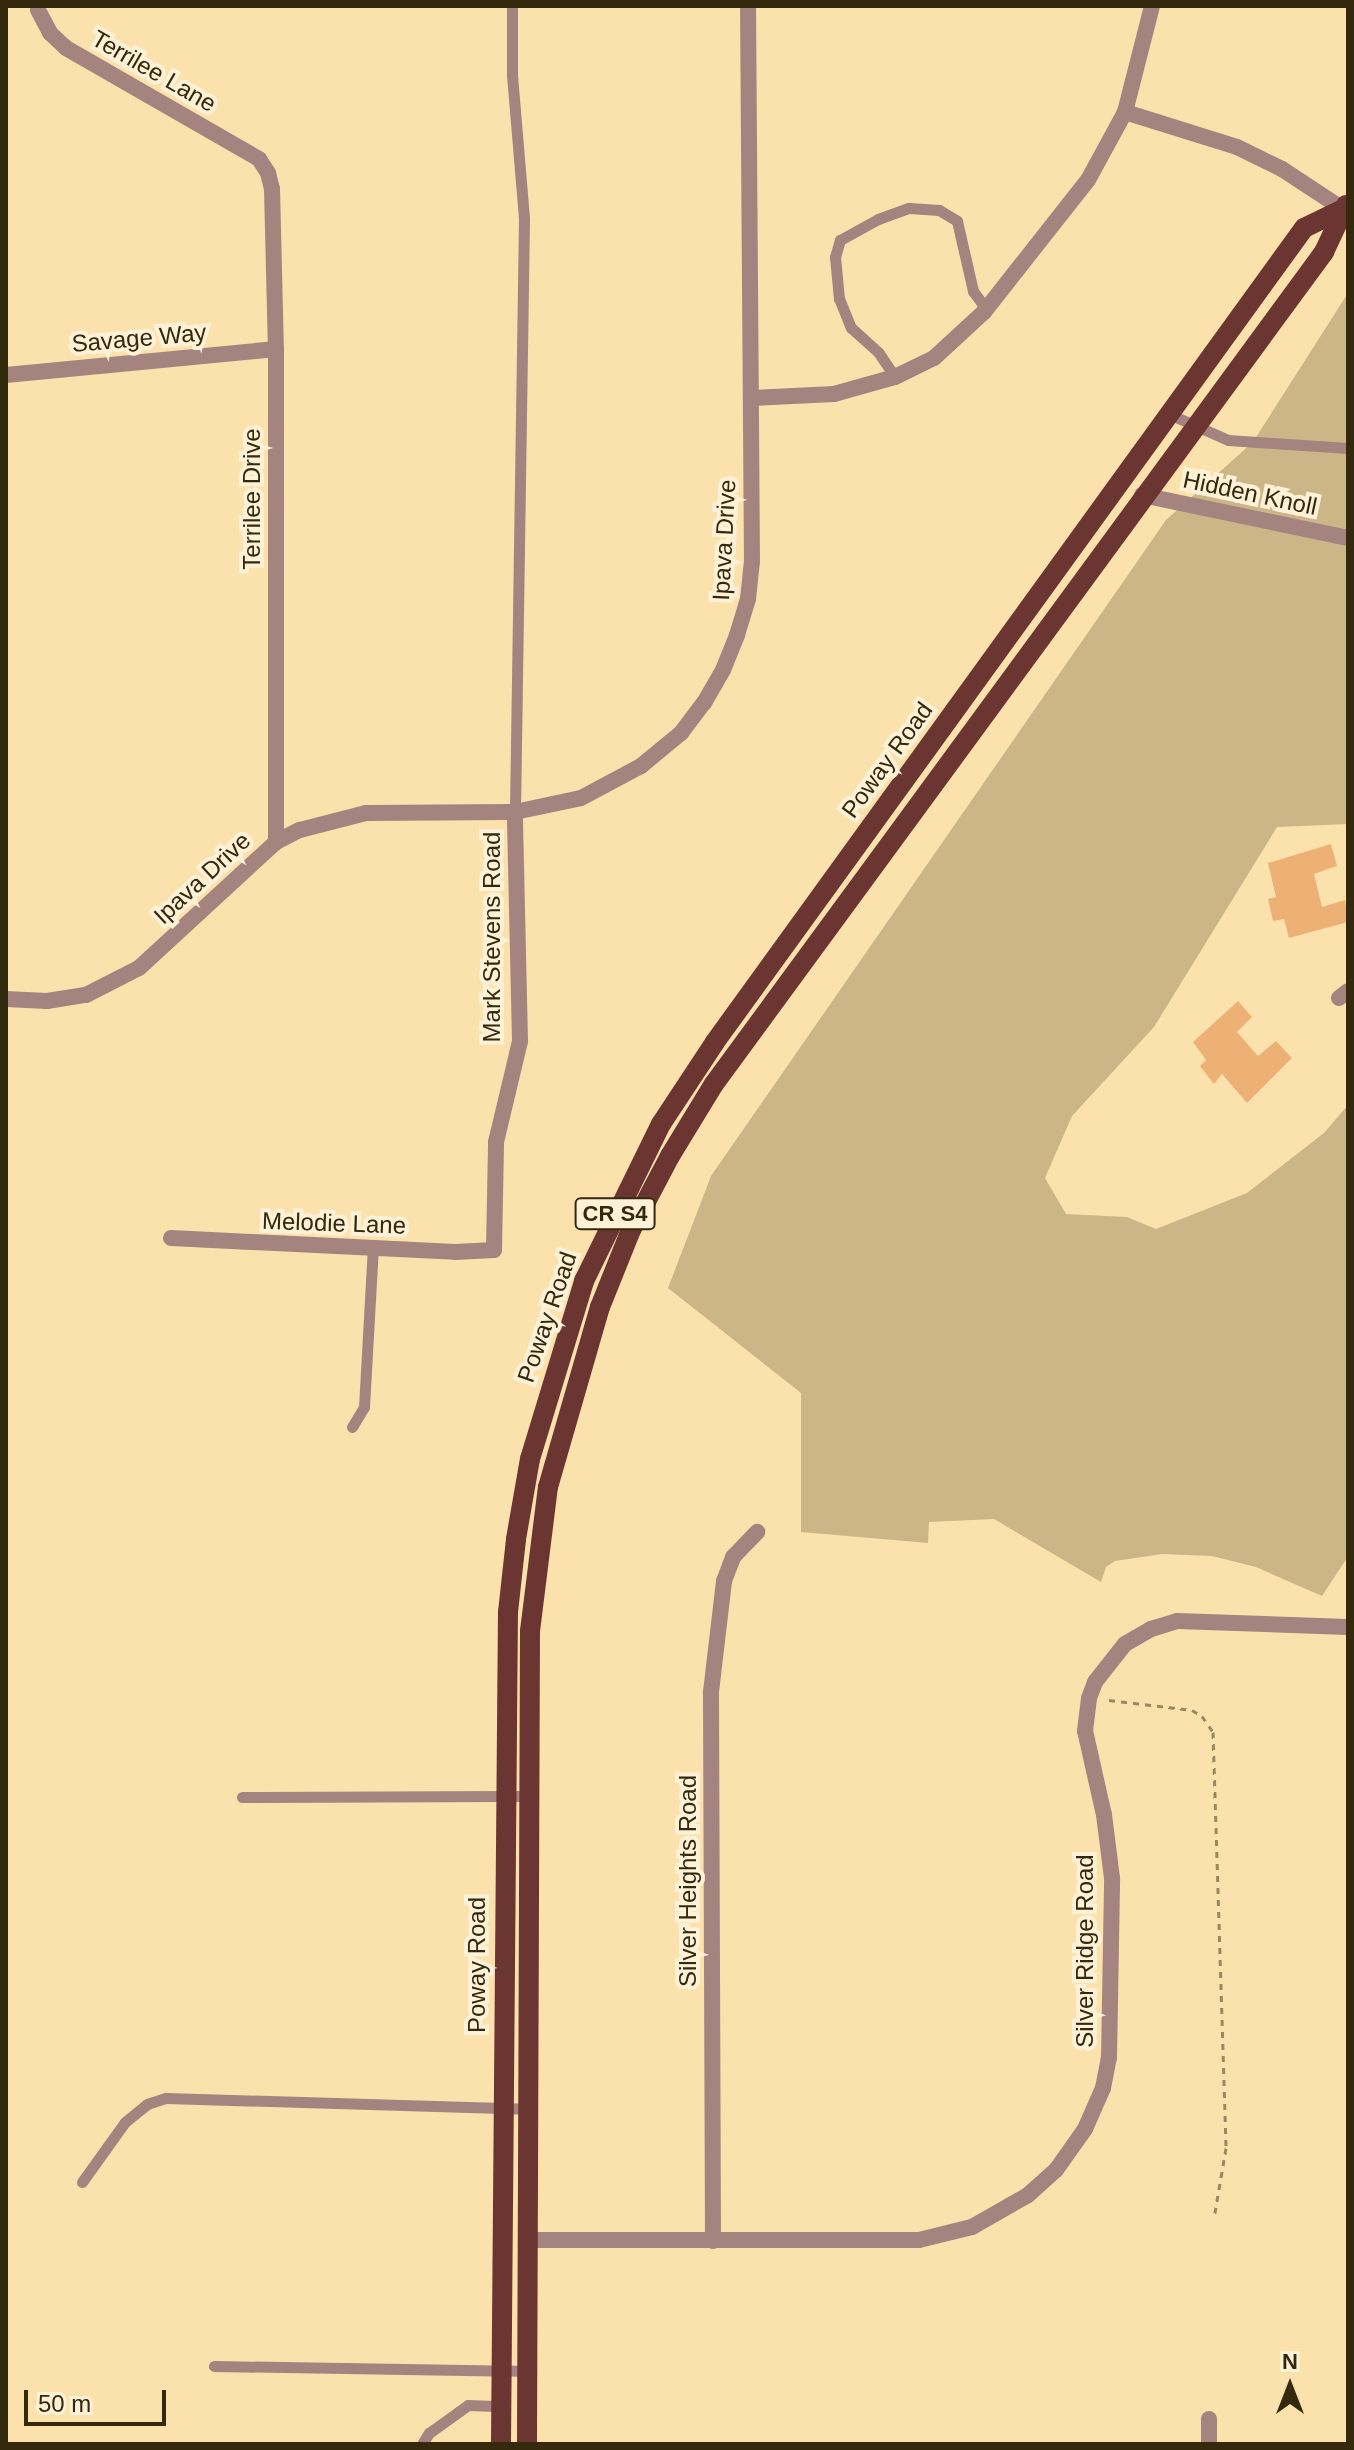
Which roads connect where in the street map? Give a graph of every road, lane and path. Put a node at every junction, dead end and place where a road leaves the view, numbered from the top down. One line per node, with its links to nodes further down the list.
1 (512, 6): 18 (lane)
2 (748, 6): 12 (street, Ipava Drive)
3 (1152, 6): 5 (street)
4 (38, 10): 6 (street, Terrilee Lane)
5 (1125, 112): 7 (street); 8 (street)
6 (259, 159): 9 (street, Terrilee Drive)
7 (1346, 206): 13 (main road, Poway Road / CR S4); 14 (main road, Poway Road / CR S4)
8 (986, 309): 11 (street); 11 (lane)
9 (276, 349): 10 (street, Savage Way); 19 (street, Terrilee Drive)
10 (6, 375)
11 (895, 377): 12 (street)
12 (752, 398): 18 (street, Ipava Drive)
13 (1169, 414): 14 (lane); 28 (main road, Poway Road / CR S4)
14 (1194, 426): 15 (lane); 16 (main road, Poway Road / CR S4)
15 (1348, 448)
16 (1142, 495): 17 (street, Hidden Knoll); 29 (main road, Poway Road / CR S4)
17 (1348, 538)
18 (515, 812): 19 (street, Ipava Drive); 23 (street, Mark Stevens Road)
19 (276, 842): 20 (street, Ipava Drive)
20 (6, 999)
21 (171, 1238): 22 (street, Melodie Lane)
22 (373, 1248): 23 (street, Melodie Lane); 24 (lane)
23 (494, 1250)
24 (352, 1427)
25 (757, 1532): 37 (street, Silver Heights Road)
26 (1348, 1627): 27 (street, Silver Ridge Road)
27 (1089, 1698): 34 (path); 37 (street, Silver Ridge Road)
28 (504, 1796): 29 (lane); 30 (lane); 31 (main road, Poway Road / CR S4)
29 (527, 1796): 32 (main road, Poway Road / CR S4)
30 (242, 1797)
31 (503, 2109): 32 (lane); 33 (lane); 35 (main road, Poway Road / CR S4)
32 (527, 2109): 36 (main road, Poway Road / CR S4)
33 (82, 2182)
34 (1214, 2218)
35 (502, 2240): 36 (main road); 40 (main road, Poway Road / CR S4)
36 (527, 2240): 37 (street, Silver Ridge Road); 39 (main road, Poway Road / CR S4)
37 (713, 2241)
38 (214, 2366): 40 (lane)
39 (527, 2371): 40 (lane); 45 (main road, Poway Road / CR S4)
40 (501, 2372): 41 (main road, Poway Road / CR S4)
41 (501, 2406): 43 (lane); 44 (main road, Poway Road / CR S4)
42 (1209, 2419): 46 (street)
43 (422, 2444)
44 (501, 2444)
45 (527, 2444)
46 (1209, 2444)

